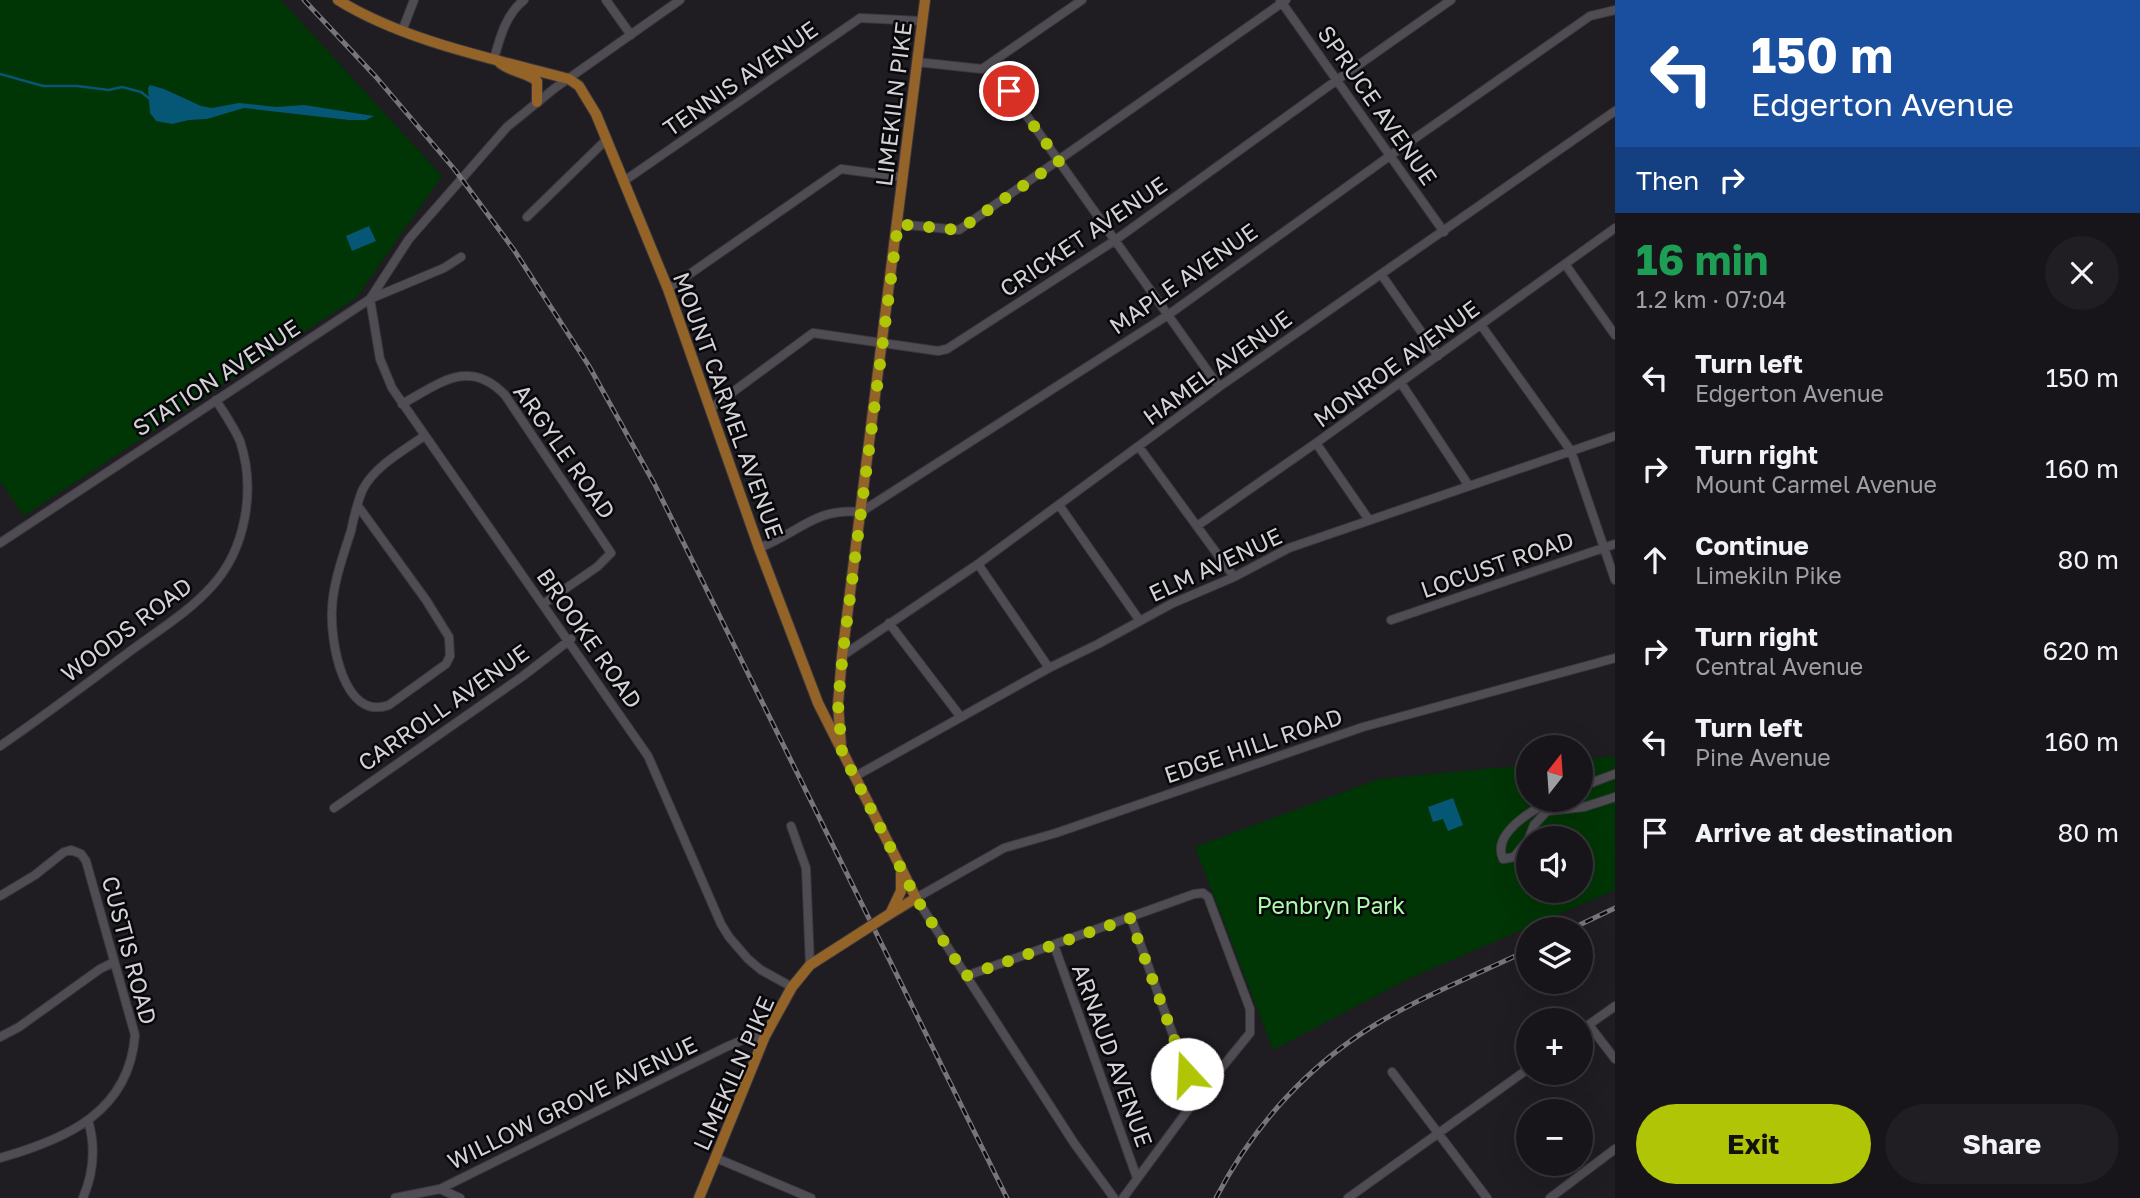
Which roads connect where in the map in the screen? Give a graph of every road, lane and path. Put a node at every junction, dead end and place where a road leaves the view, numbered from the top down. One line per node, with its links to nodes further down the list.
1 (338, 0): 12 (main road)
2 (414, 0): 12 (street)
3 (524, 0): 14 (street)
4 (606, 0): 13 (street)
5 (680, 0): 13 (street)
6 (925, 0): 11 (main road, LIMEKILN PIKE)
7 (1082, 0): 16 (street)
8 (1451, 0): 18 (street, CRICKET AVENUE)
9 (1283, 1): 18 (street, SPRUCE AVENUE); 23 (street)
10 (1615, 10): 22 (street, MAPLE AVENUE)
11 (922, 21): 15 (main road, LIMEKILN PIKE); 25 (street, TENNIS AVENUE)
12 (402, 31): 14 (main road)
13 (631, 35): 17 (street)
14 (494, 58): 17 (main road); 19 (main road)
15 (917, 62): 16 (street); 24 (main road, LIMEKILN PIKE)
16 (990, 64): 23 (street)
17 (569, 79): 19 (street); 21 (main road, MOUNT CARMEL AVENUE)
18 (1337, 80): 22 (street, SPRUCE AVENUE); 30 (street, CRICKET AVENUE)
19 (537, 102): 35 (street)
20 (1615, 111): 29 (street, HAMEL AVENUE)
21 (607, 139): 25 (main road, MOUNT CARMEL AVENUE); 26 (street)
22 (1391, 155): 29 (street, SPRUCE AVENUE); 36 (street, MAPLE AVENUE)
23 (1059, 161): 27 (street); 30 (street)
24 (902, 177): 27 (main road, LIMEKILN PIKE); 34 (street)
25 (624, 181): 34 (main road, MOUNT CARMEL AVENUE)
26 (527, 217)
27 (898, 224): 39 (main road, LIMEKILN PIKE)
28 (1615, 228): 32 (street, MONROE AVENUE)
29 (1444, 232): 33 (street, HAMEL AVENUE)
30 (1114, 241): 36 (street); 39 (street, CRICKET AVENUE)
31 (461, 257): 35 (street, STATION AVENUE)
32 (1565, 264): 37 (street, MONROE AVENUE); 38 (street)
33 (1381, 274): 40 (street); 42 (street, HAMEL AVENUE)
34 (668, 289): 45 (main road, MOUNT CARMEL AVENUE)
35 (370, 299): 43 (street, STATION AVENUE); 44 (street, BROOKE ROAD)
36 (1168, 315): 42 (street); 54 (street, MAPLE AVENUE)
37 (1481, 325): 40 (street, MONROE AVENUE); 50 (street)
38 (1615, 335)
39 (882, 342): 45 (street, CRICKET AVENUE); 54 (main road, LIMEKILN PIKE)
40 (1438, 356): 41 (street, MONROE AVENUE)
41 (1401, 383): 48 (street, MONROE AVENUE); 51 (street)
42 (1219, 387): 49 (street, HAMEL AVENUE)
43 (216, 400): 57 (street, STATION AVENUE); 73 (street, WOODS ROAD)
44 (402, 404): 46 (street, BROOKE ROAD); 64 (street, ARGYLE ROAD)
45 (711, 408): 59 (main road, MOUNT CARMEL AVENUE)
46 (424, 436): 53 (street); 64 (street, BROOKE ROAD)
47 (1615, 436): 50 (street, ELM AVENUE)
48 (1317, 443): 55 (street); 56 (street, MONROE AVENUE)
49 (1139, 447): 52 (street, HAMEL AVENUE); 56 (street)
50 (1571, 451): 51 (street, ELM AVENUE); 60 (street)
51 (1469, 486): 55 (street, ELM AVENUE)
52 (1059, 505): 61 (street, HAMEL AVENUE); 66 (street)
53 (358, 506): 53 (street)
54 (861, 512): 59 (street, MAPLE AVENUE); 69 (main road, LIMEKILN PIKE)
55 (1369, 520): 62 (street, ELM AVENUE)
56 (1197, 526): 62 (street)
57 (0, 543)
58 (1615, 544): 60 (street, LOCUST ROAD)
59 (759, 548): 74 (main road, MOUNT CARMEL AVENUE)
60 (1604, 548): 63 (street); 65 (street, LOCUST ROAD)
61 (978, 564): 67 (street, HAMEL AVENUE); 71 (street)
62 (1234, 577): 66 (street, ELM AVENUE)
63 (1615, 580)
64 (543, 604): 68 (street, BROOKE ROAD)
65 (1391, 620)
66 (1140, 621): 71 (street, ELM AVENUE)
67 (889, 624): 69 (street, HAMEL AVENUE); 72 (street)
68 (571, 638): 79 (street, CARROLL AVENUE); 95 (street, BROOKE ROAD)
69 (842, 656): 74 (main road, LIMEKILN PIKE)
70 (1615, 659): 88 (street, EDGE HILL ROAD)
71 (1049, 668): 72 (street, ELM AVENUE)
72 (961, 716): 76 (street, ELM AVENUE)
73 (0, 746)
74 (842, 752): 76 (main road, LIMEKILN PIKE)
75 (1615, 774): 77 (street)
76 (854, 777): 86 (main road, LIMEKILN PIKE)
77 (1593, 782)
78 (1615, 797): 84 (street)
79 (334, 808)
80 (1533, 812): 82 (street)
81 (791, 826): 93 (street)
82 (1516, 826)
83 (1516, 826): 85 (street)
84 (1534, 826)
85 (1516, 854)
86 (901, 869): 88 (main road, LIMEKILN PIKE); 89 (main road)
87 (0, 896): 92 (street, CUSTIS ROAD)
88 (916, 898): 89 (main road, LIMEKILN PIKE); 94 (street)
89 (889, 914): 93 (main road, LIMEKILN PIKE, bridge)
90 (1130, 918): 91 (street); 104 (street); 104 (street)
91 (1054, 945): 94 (street); 110 (street, ARNAUD AVENUE)
92 (114, 962): 100 (street); 105 (street, CUSTIS ROAD)
93 (810, 965): 95 (main road, LIMEKILN PIKE)
94 (966, 976): 117 (street)
95 (792, 987): 99 (main road, LIMEKILN PIKE)
96 (1615, 1006): 97 (street)
97 (1593, 1022)
98 (1593, 1030): 101 (street)
99 (765, 1036): 109 (main road, LIMEKILN PIKE); 111 (street, WILLOW GROVE AVENUE)
100 (0, 1037)
101 (1615, 1059)
102 (1392, 1072): 106 (street)
103 (1516, 1077): 106 (street)
104 (1196, 1099): 110 (street)
105 (88, 1120): 108 (street, CUSTIS ROAD); 112 (street)
106 (1438, 1132): 119 (street); 120 (street)
107 (1615, 1149): 121 (street)
108 (0, 1158)
109 (716, 1158): 115 (main road, LIMEKILN PIKE); 116 (street)
110 (1137, 1178): 118 (street)
111 (440, 1189): 113 (street, WILLOW GROVE AVENUE); 114 (street)
112 (83, 1198)
113 (395, 1198)
114 (460, 1198)
115 (699, 1198)
116 (811, 1198)
117 (1114, 1198)
118 (1123, 1198)
119 (1348, 1198)
120 (1487, 1198)
121 (1549, 1198)

